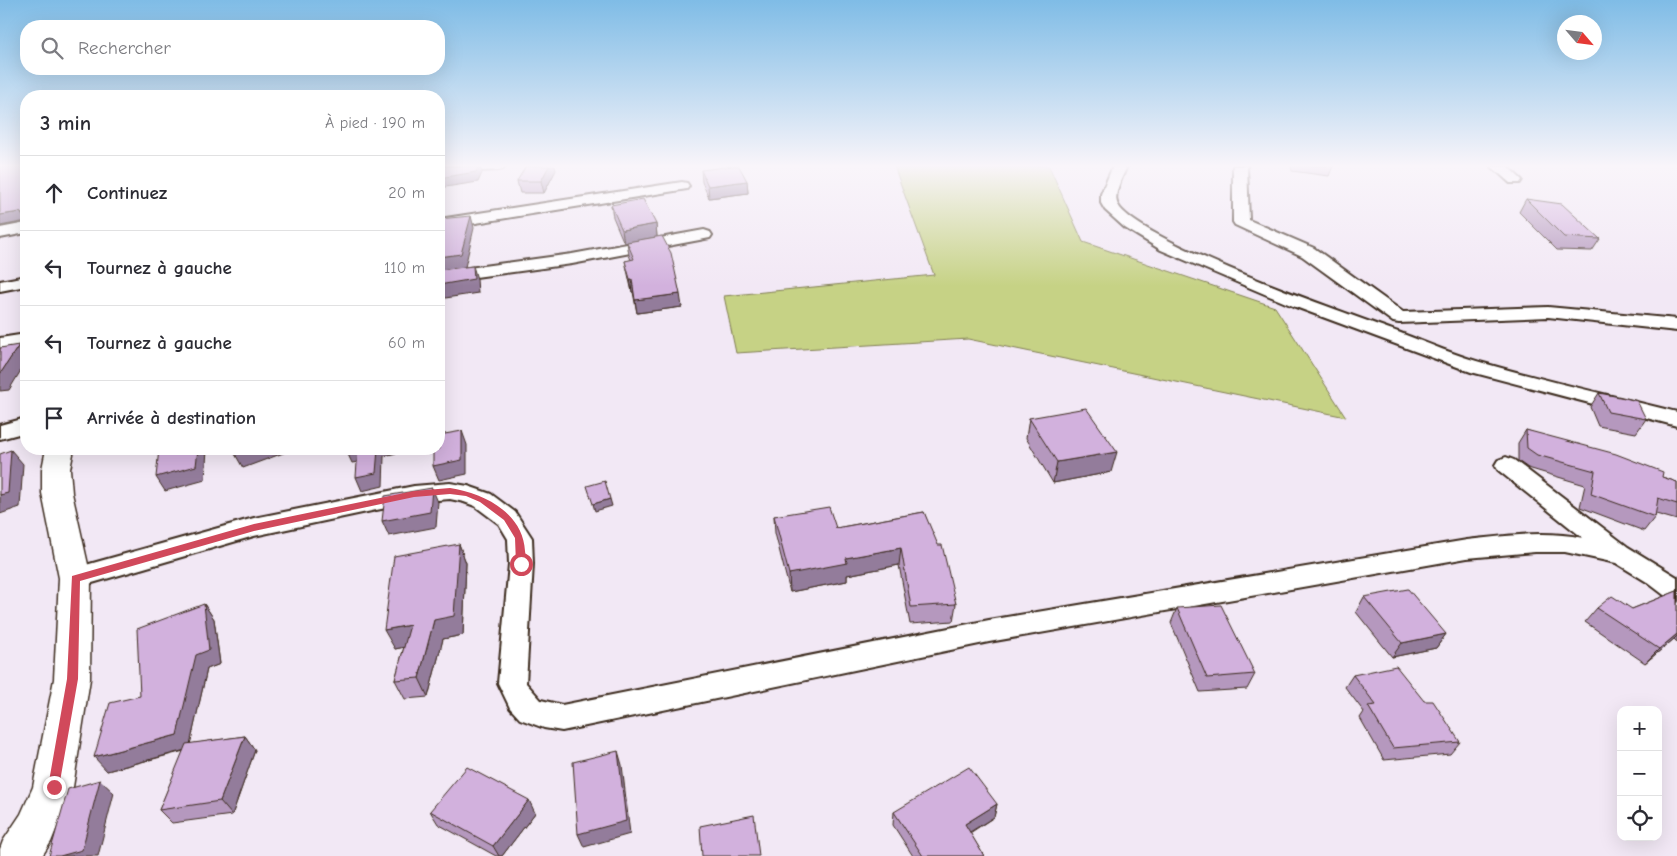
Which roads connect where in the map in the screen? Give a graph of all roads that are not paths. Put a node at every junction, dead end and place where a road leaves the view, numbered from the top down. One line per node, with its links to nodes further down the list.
1 (554, 206): 4 (street)
2 (1111, 206): 14 (street)
3 (1241, 206): 11 (street)
4 (445, 223)
5 (20, 229): 6 (street)
6 (0, 233)
7 (704, 235): 8 (street)
8 (445, 276)
9 (20, 282): 10 (street)
10 (0, 286)
11 (1677, 325)
12 (20, 341): 13 (street)
13 (0, 344)
14 (1677, 419)
15 (20, 427): 16 (street)
16 (0, 432)
17 (59, 455): 20 (street)
18 (1506, 465): 19 (street)
19 (1622, 556): 20 (street); 21 (street)
20 (75, 578): 22 (street)
21 (1677, 591)
22 (18, 856)

